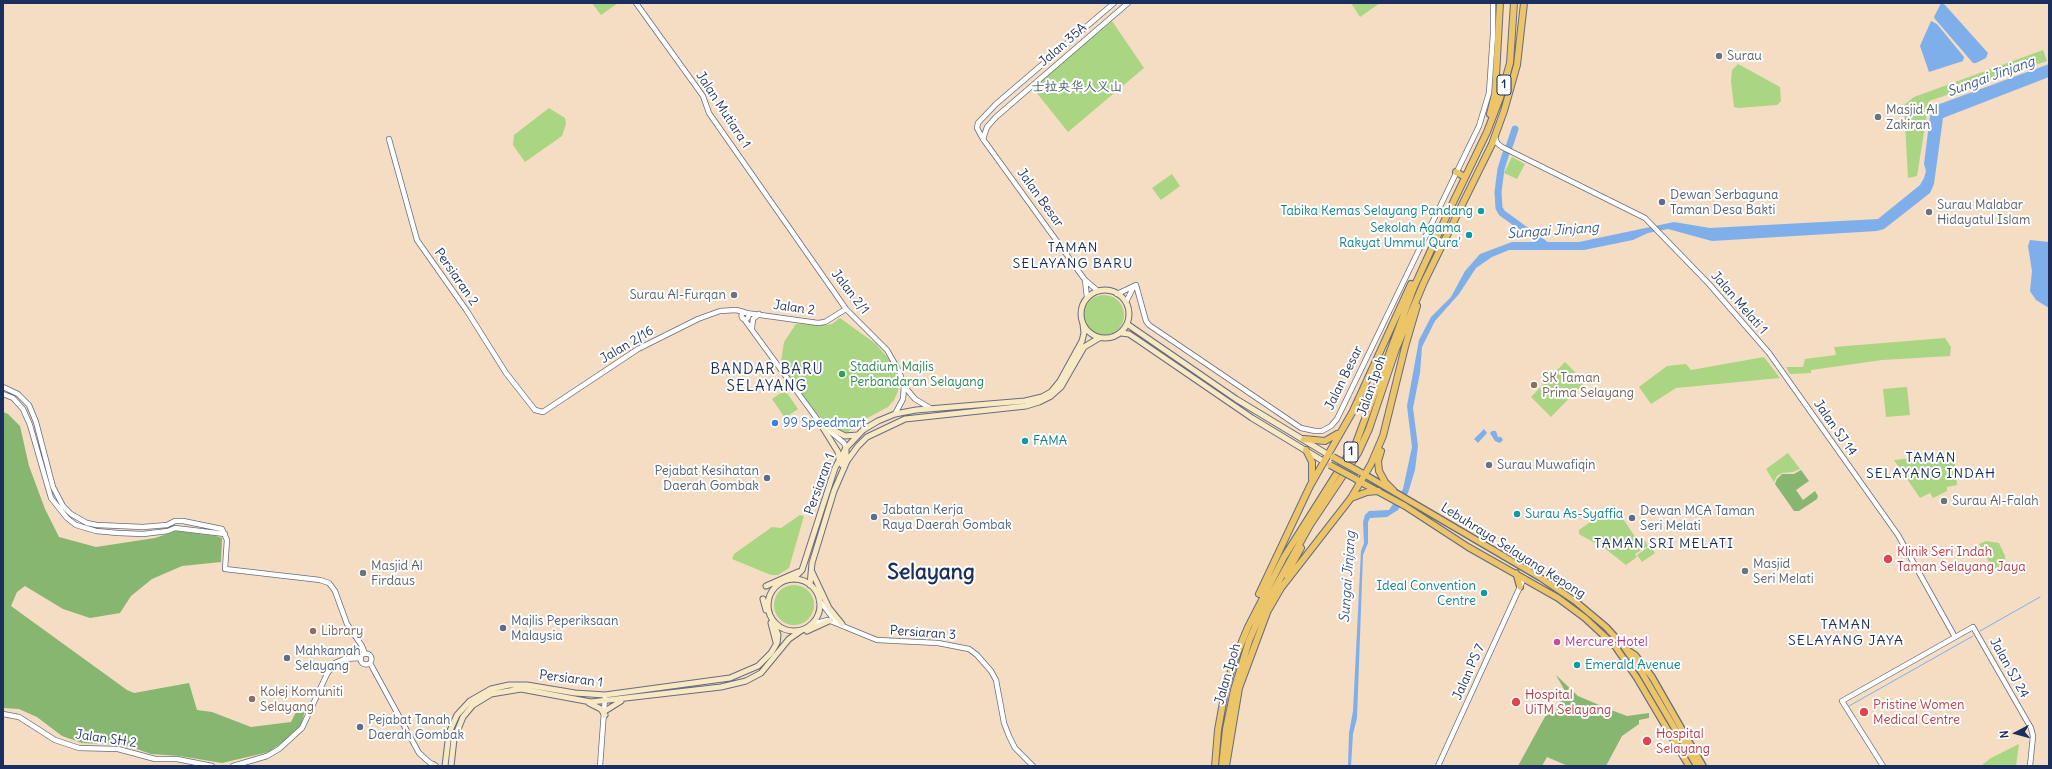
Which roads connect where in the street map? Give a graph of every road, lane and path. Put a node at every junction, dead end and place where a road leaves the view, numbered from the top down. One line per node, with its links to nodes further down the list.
1 (636, 3): 18 (street, Jalan Mutiara 1)
2 (1114, 3): 8 (street, Jalan 35A)
3 (1128, 3): 11 (street, Jalan 35A)
4 (1493, 3): 15 (street, Jalan Besar)
5 (1500, 3): 14 (highway)
6 (1514, 3): 14 (highway, Jalan Ipoh / 1)
7 (1524, 3): 9 (highway, Jalan Ipoh / 1)
8 (977, 130): 11 (street, Jalan Besar)
9 (1495, 135): 12 (street); 13 (highway, Jalan Ipoh / 1)
10 (389, 139): 39 (street, Persiaran 2)
11 (983, 139): 20 (street, Jalan Besar)
12 (1502, 147): 13 (street); 37 (street, Jalan Melati 1)
13 (1489, 150): 17 (highway, Jalan Ipoh / 1)
14 (1473, 162): 16 (highway, Jalan Ipoh / 1)
15 (1456, 172): 16 (highway); 21 (street, Jalan Besar)
16 (1465, 177): 19 (highway, Jalan Ipoh / 1)
17 (1451, 225): 46 (highway); 55 (highway, Jalan Ipoh / 1)
18 (792, 229): 26 (street, Jalan 2/1)
19 (1440, 231): 43 (highway); 85 (highway, Jalan Ipoh / 1)
20 (1085, 280): 22 (street, Jalan Besar); 24 (street, Jalan Besar)
21 (1136, 286): 23 (street); 25 (street)
22 (1098, 291): 23 (main road); 24 (main road)
23 (1117, 294): 25 (main road)
24 (1087, 297): 29 (main road)
25 (1126, 302): 30 (main road)
26 (846, 308): 27 (street, Jalan 2); 34 (street, Jalan 2/1)
27 (759, 314): 28 (street, Jalan 2); 31 (street)
28 (745, 316): 31 (street); 39 (street, Jalan 2/16)
29 (1083, 324): 33 (main road); 38 (main road, Persiaran 1)
30 (1127, 324): 32 (main road); 47 (main road)
31 (752, 328): 41 (street)
32 (1121, 333): 33 (main road); 49 (main road)
33 (1099, 338): 44 (main road, Persiaran 1)
34 (904, 386): 38 (street, Jalan 2/1); 40 (street)
35 (3, 387): 61 (street)
36 (3, 394): 61 (street)
37 (1797, 394): 79 (street, Jalan SJ 14)
38 (930, 408): 40 (main road, Persiaran 1)
39 (538, 412)
40 (895, 414): 42 (main road, Persiaran 1)
41 (820, 423): 45 (main road); 48 (street); 51 (main road)
42 (874, 423): 44 (main road); 45 (main road, Persiaran 1)
43 (1342, 428): 47 (highway); 50 (highway)
44 (878, 431): 58 (main road, Persiaran 1)
45 (858, 435): 48 (main road, Persiaran 1)
46 (1383, 436): 53 (highway); 57 (highway)
47 (1304, 439): 50 (main road)
48 (846, 448): 51 (main road, Persiaran 1); 58 (main road)
49 (1306, 450): 52 (main road); 56 (highway)
50 (1327, 454): 52 (highway); 53 (main road, Lebuhraya Selayang Kepong, bridge)
51 (839, 459): 63 (main road, Persiaran 1)
52 (1323, 461): 54 (main road, Lebuhraya Selayang Kepong, bridge); 56 (highway)
53 (1363, 474): 54 (highway); 57 (main road, Lebuhraya Selayang Kepong)
54 (1358, 480): 59 (main road, Lebuhraya Selayang Kepong); 60 (highway)
55 (1340, 481): 74 (highway); 100 (highway, Jalan Ipoh / 1)
56 (1310, 486): 85 (highway)
57 (1393, 490): 65 (main road, Lebuhraya Selayang Kepong)
58 (834, 491): 62 (main road, Persiaran 1)
59 (1378, 491): 60 (highway); 64 (main road, Lebuhraya Selayang Kepong)
60 (1351, 498): 74 (highway)
61 (225, 534): 83 (street)
62 (811, 567): 69 (main road, Persiaran 1); 76 (main road)
63 (802, 570): 67 (main road, Persiaran 1); 70 (main road)
64 (1516, 573): 66 (main road, Lebuhraya Selayang Kepong); 71 (main road)
65 (1534, 574): 66 (main road); 82 (main road, Lebuhraya Selayang Kepong)
66 (1524, 578): 68 (main road, Lebuhraya Selayang Kepong); 71 (street, Jalan PS 7)
67 (793, 579): 69 (main road); 75 (main road)
68 (1533, 583): 71 (street); 103 (main road, Lebuhraya Selayang Kepong)
69 (810, 585): 73 (main road)
70 (766, 586)
71 (1520, 586): 102 (street, Jalan PS 7)
72 (764, 600): 80 (main road)
73 (819, 600): 76 (street, Persiaran 3); 77 (main road)
74 (1266, 614): 101 (highway)
75 (772, 619): 78 (main road); 80 (main road)
76 (836, 622): 77 (street); 81 (main road); 98 (street, Persiaran 3)
77 (812, 624): 78 (main road)
78 (802, 630): 81 (main road, Persiaran 1)
79 (1955, 637): 106 (street); 107 (street, Jalan SJ 24)
80 (777, 643): 87 (main road, Persiaran 1)
81 (785, 644): 88 (main road, Persiaran 1)
82 (1624, 647): 104 (main road, Lebuhraya Selayang Kepong); 105 (main road)
83 (365, 654): 84 (street); 86 (street)
84 (361, 658): 86 (street); 93 (street)
85 (1234, 661): 99 (highway, Jalan Ipoh / 1)
86 (370, 663): 94 (street)
87 (605, 698): 88 (main road, Persiaran 1); 89 (main road, Persiaran 1); 90 (street); 95 (main road, Persiaran 1)
88 (624, 699): 90 (main road)
89 (586, 702): 90 (main road); 96 (main road, Persiaran 1)
90 (605, 713): 97 (street)
91 (3, 714): 92 (street, Jalan SH 2)
92 (212, 766)
93 (233, 766)
94 (435, 766)
95 (445, 766)
96 (451, 766)
97 (600, 766)
98 (1033, 766)
99 (1215, 766)
100 (1222, 766)
101 (1226, 766)
102 (1438, 766)
103 (1690, 766)
104 (1697, 766)
105 (1703, 766)
106 (1883, 766)
107 (2030, 766)

